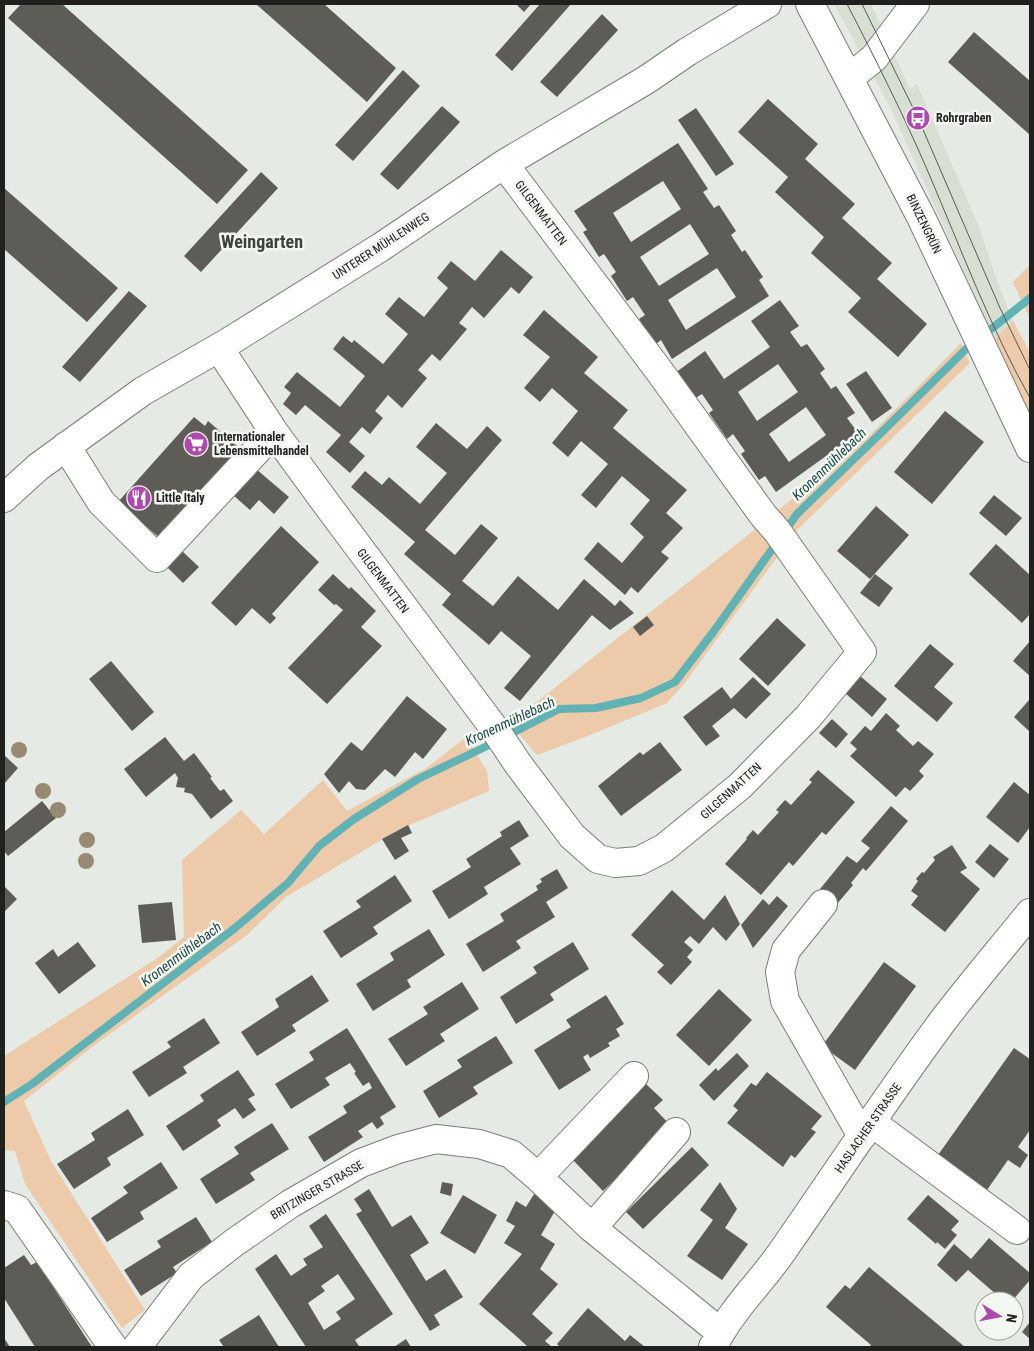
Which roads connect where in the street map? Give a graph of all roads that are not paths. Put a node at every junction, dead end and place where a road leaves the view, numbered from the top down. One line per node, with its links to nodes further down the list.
1 (766, 4): 5 (street, UNTERER MÜHLENWEG)
2 (810, 4): 4 (street, BINZENGRÜN)
3 (915, 4): 4 (street)
4 (849, 78): 9 (street, BINZENGRÜN)
5 (504, 164): 6 (street, UNTERER MÜHLENWEG); 7 (street, GILGENMATTEN)
6 (219, 348): 7 (street, GILGENMATTEN); 8 (street, UNTERER MÜHLENWEG)
7 (274, 432): 8 (street)
8 (66, 446): 10 (street, UNTERER MÜHLENWEG)
9 (1030, 448)
10 (4, 498)
11 (822, 904): 14 (street)
12 (1030, 913): 14 (street, HASLACHER STRASSE)
13 (634, 1076): 16 (street)
14 (866, 1129): 19 (street); 20 (street, HASLACHER STRASSE)
15 (676, 1132): 18 (street)
16 (538, 1176): 18 (street, BRITZINGER STRASSE); 22 (street, BRITZINGER STRASSE)
17 (4, 1205): 21 (street)
18 (592, 1228): 20 (street, BRITZINGER STRASSE)
19 (1016, 1230)
20 (717, 1340)
21 (113, 1347)
22 (137, 1347)

